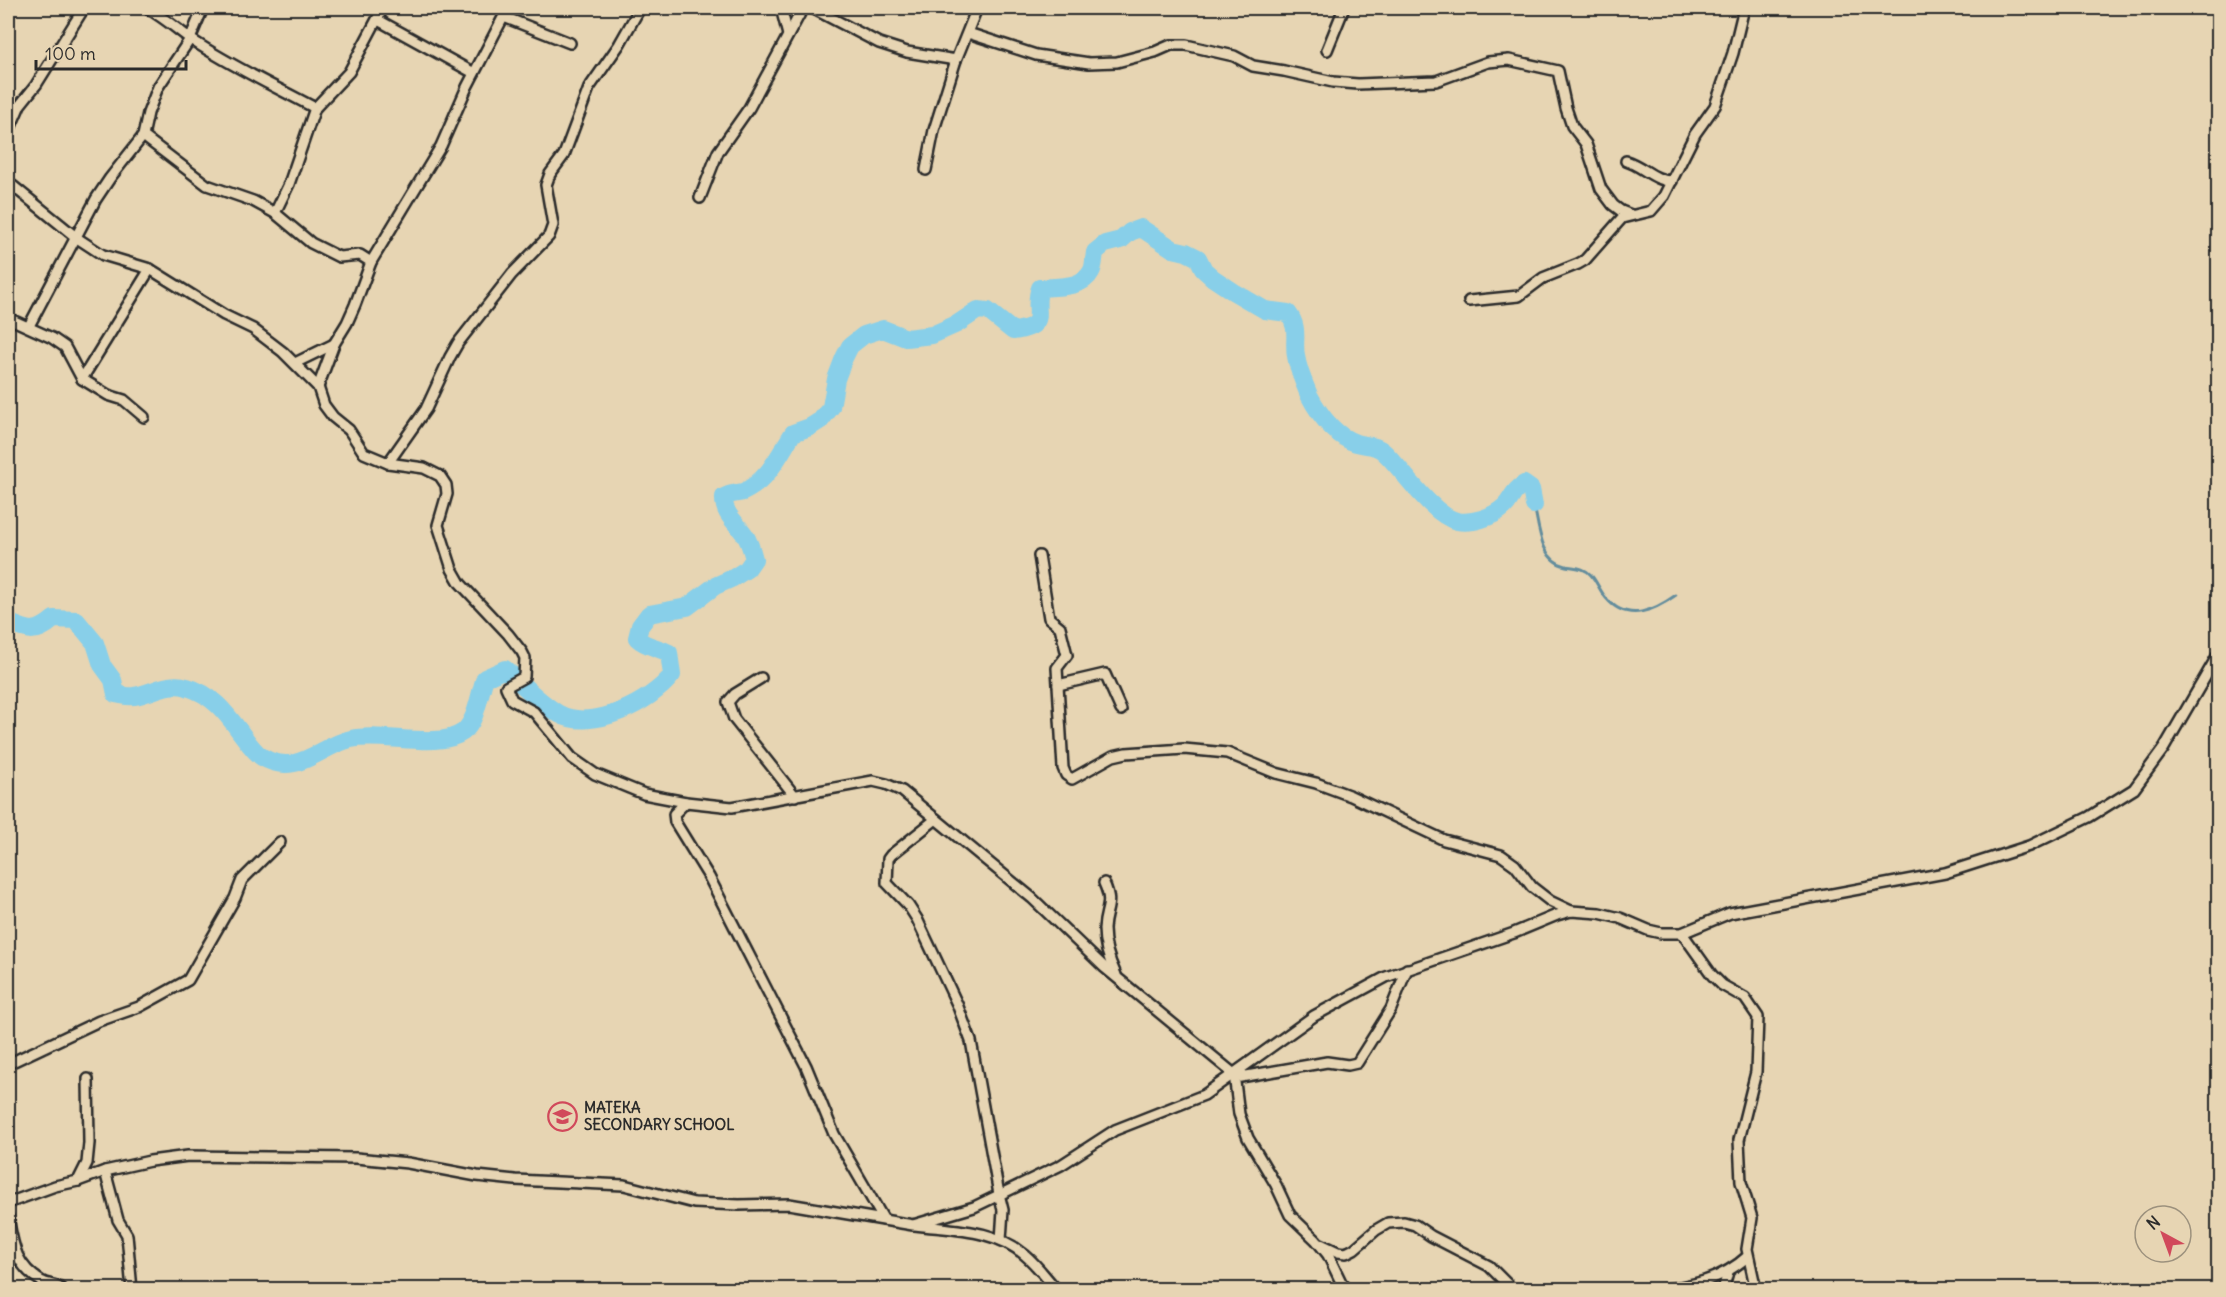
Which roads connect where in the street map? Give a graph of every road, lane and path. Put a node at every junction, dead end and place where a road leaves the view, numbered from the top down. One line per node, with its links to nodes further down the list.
1 (84, 8): 22 (street)
2 (147, 8): 16 (street)
3 (203, 8): 16 (street)
4 (383, 8): 13 (street)
5 (640, 8): 42 (street)
6 (781, 8): 15 (street)
7 (803, 8): 15 (street)
8 (812, 8): 19 (street)
9 (976, 8): 14 (street)
10 (1344, 8): 18 (street)
11 (1744, 8): 27 (street)
12 (506, 12): 17 (street); 20 (street)
13 (378, 20): 20 (street); 21 (street)
14 (968, 33): 19 (street); 30 (street)
15 (788, 35): 28 (street)
16 (190, 39): 21 (street); 23 (street)
17 (570, 43)
18 (1327, 50)
19 (956, 60): 25 (street)
20 (474, 73): 32 (street)
21 (315, 108): 29 (street)
22 (8, 133)
23 (144, 136): 29 (street); 31 (street)
24 (1626, 162): 27 (street)
25 (926, 170)
26 (8, 182): 31 (street)
27 (1672, 182): 30 (street)
28 (700, 198)
29 (275, 213): 32 (street)
30 (1631, 215): 34 (street)
31 (77, 238): 33 (street); 36 (street)
32 (371, 262): 37 (street)
33 (150, 269): 38 (street); 39 (street)
34 (1469, 302)
35 (8, 318): 36 (street)
36 (29, 326): 39 (street)
37 (333, 344): 38 (street); 40 (street)
38 (295, 363): 40 (street)
39 (82, 380): 41 (street)
40 (318, 387): 42 (street)
41 (144, 417)
42 (388, 463): 49 (street)
43 (1039, 556): 46 (street)
44 (2218, 655): 54 (street)
45 (761, 678): 48 (street)
46 (1058, 685): 47 (street); 53 (street)
47 (1120, 710)
48 (795, 796): 49 (street); 50 (street)
49 (686, 802): 65 (street)
50 (936, 819): 56 (street); 62 (street)
51 (280, 842): 57 (street)
52 (1104, 883): 56 (street)
53 (1571, 911): 54 (street); 55 (street)
54 (1682, 933): 69 (street)
55 (1407, 969): 58 (street); 58 (street)
56 (1116, 976): 58 (street)
57 (8, 1064)
58 (1235, 1076): 62 (street); 68 (street)
59 (88, 1079): 61 (street)
60 (105, 1171): 61 (street); 65 (street); 73 (street)
61 (78, 1181): 63 (street)
62 (999, 1194): 66 (street); 67 (street)
63 (8, 1203)
64 (8, 1217): 71 (street)
65 (884, 1220): 66 (street)
66 (913, 1225): 67 (street)
67 (1001, 1240): 74 (street)
68 (1317, 1242): 75 (street); 76 (street)
69 (1748, 1256): 70 (street); 79 (street)
70 (1728, 1272): 77 (street); 78 (street)
71 (41, 1286): 72 (street)
72 (62, 1290)
73 (132, 1290)
74 (1056, 1290)
75 (1348, 1290)
76 (1513, 1290)
77 (1656, 1290)
78 (1723, 1290)
79 (1756, 1290)

